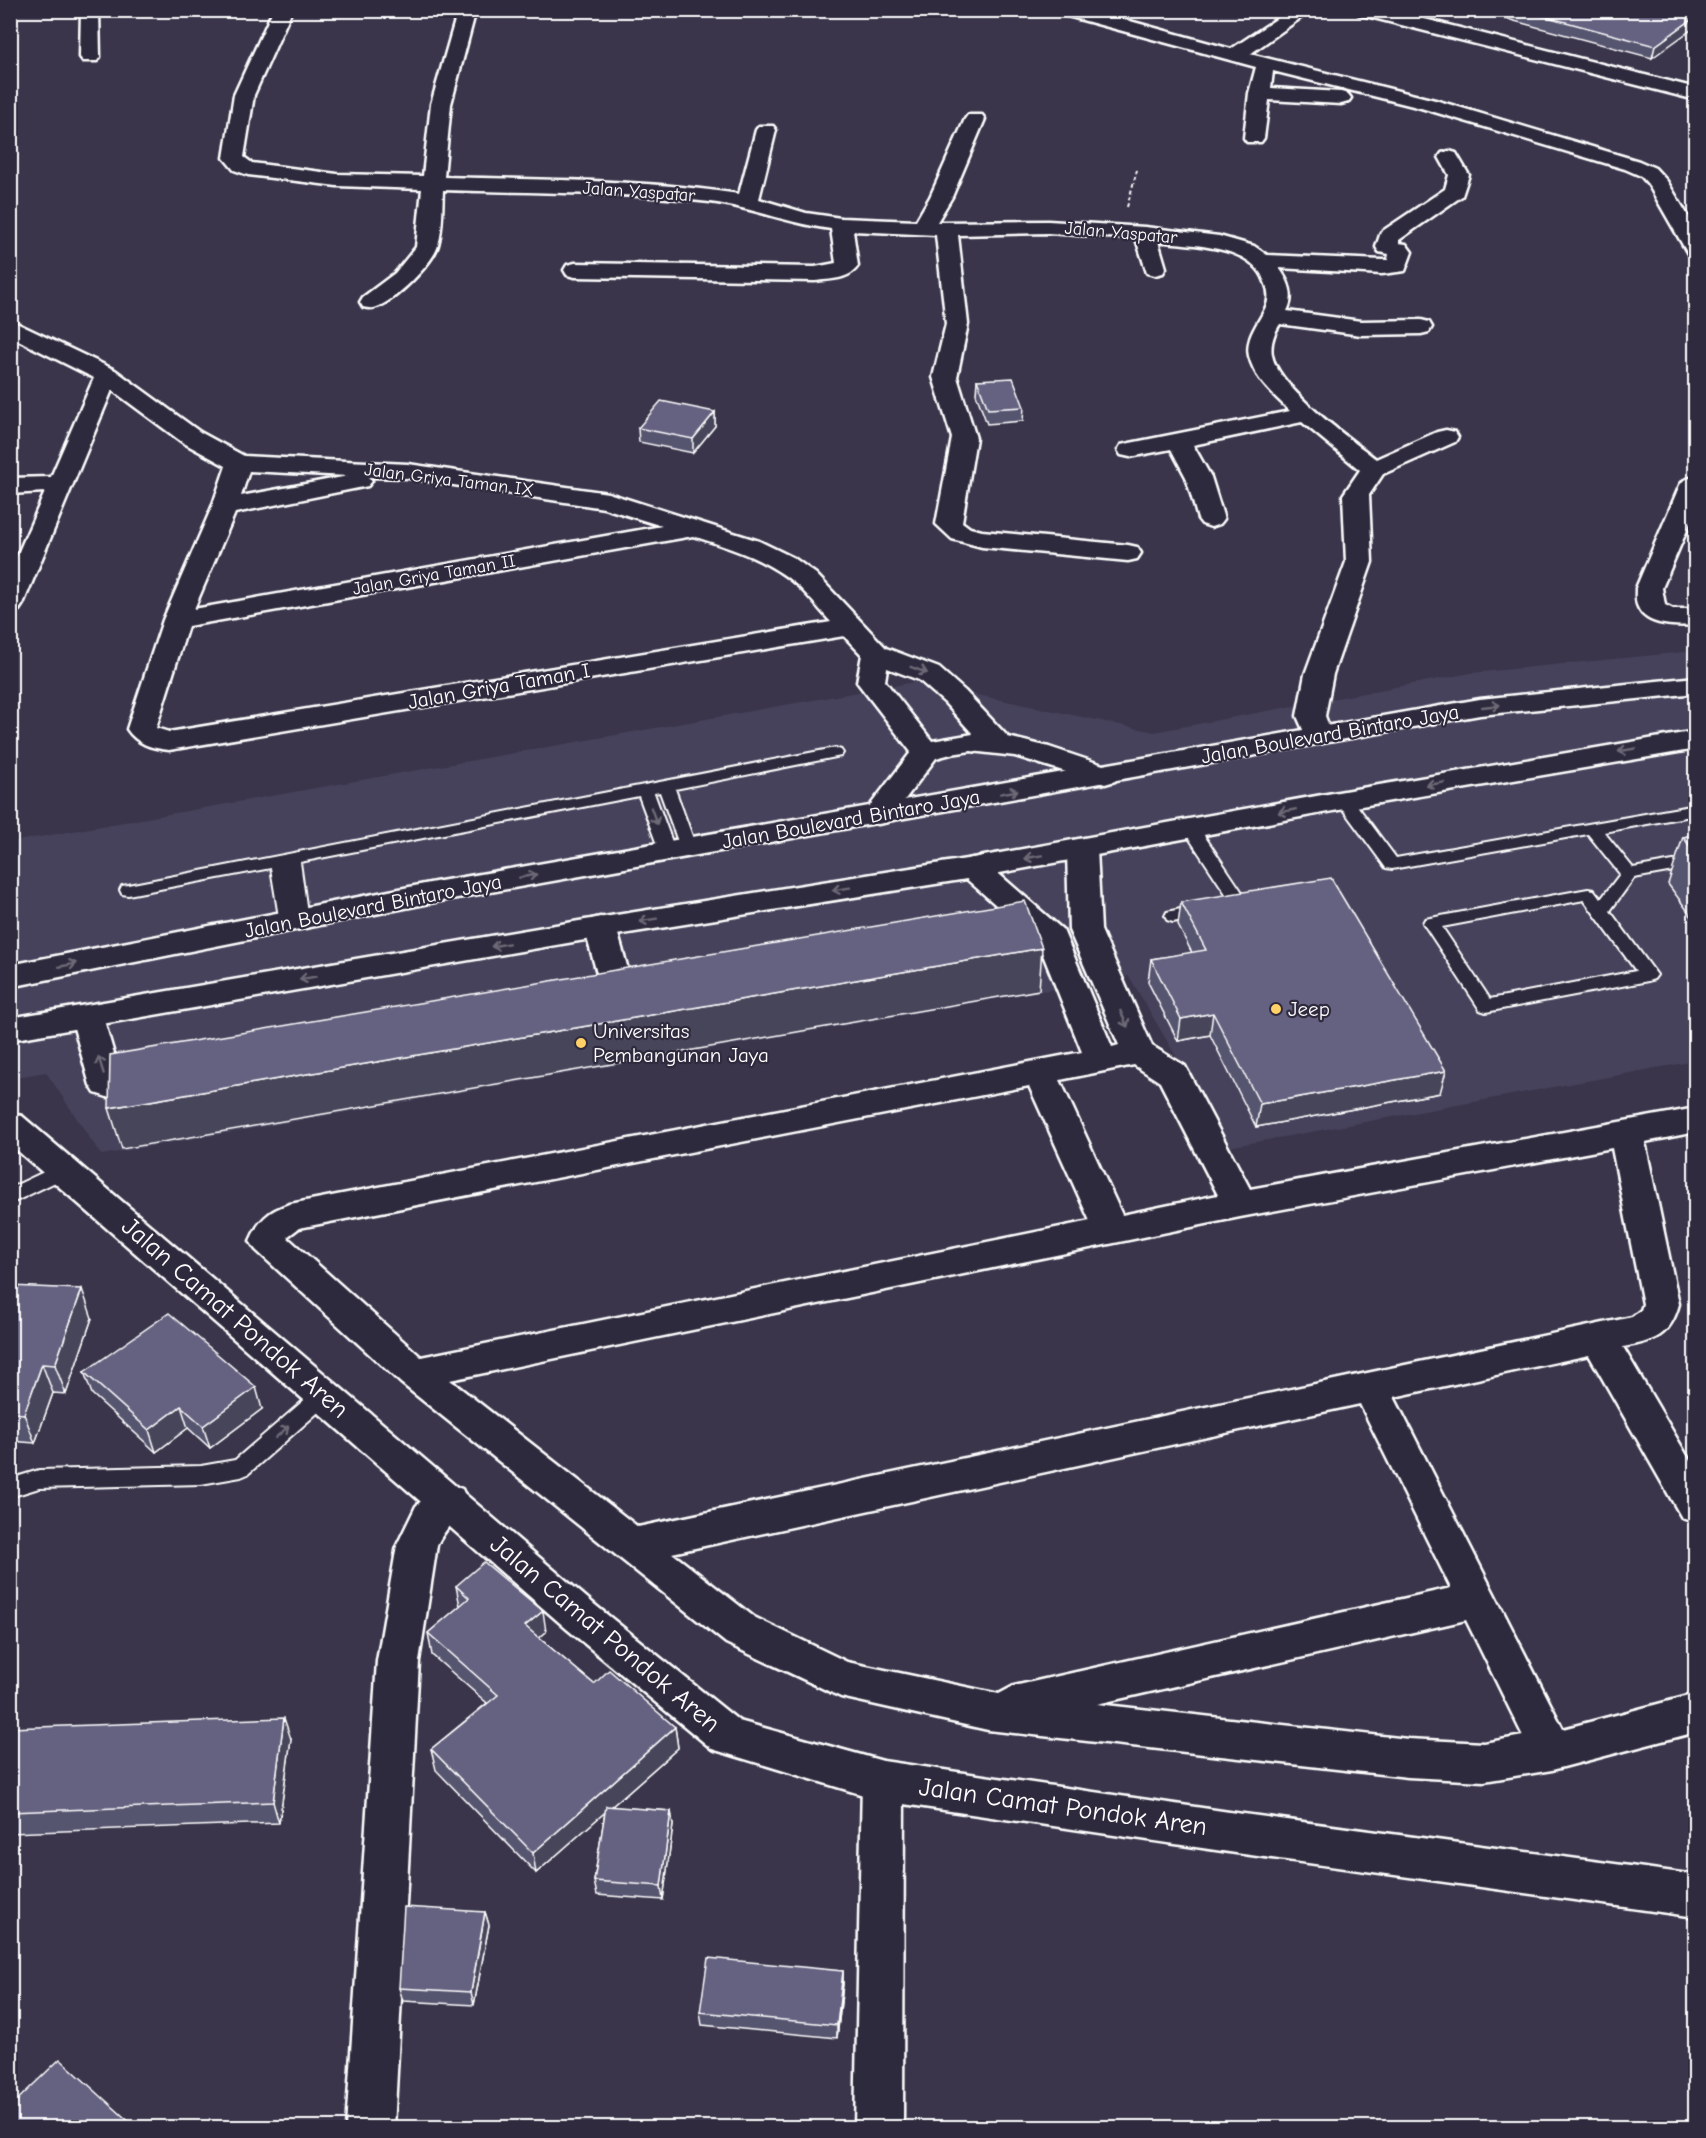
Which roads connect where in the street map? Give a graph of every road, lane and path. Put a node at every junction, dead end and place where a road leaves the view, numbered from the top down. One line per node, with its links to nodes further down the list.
1 (90, 10): 9 (street)
2 (283, 10): 20 (street, Jalan Yaspatar)
3 (467, 10): 20 (street)
4 (1067, 10): 8 (street)
5 (1303, 10): 8 (street)
6 (1365, 10): 13 (street)
7 (1412, 10): 11 (street)
8 (1234, 56): 10 (street)
9 (90, 57)
10 (1264, 64): 12 (street); 14 (street)
11 (1695, 83)
12 (1259, 93): 14 (street); 17 (street)
13 (1695, 94)
14 (1428, 104): 25 (street)
15 (975, 119): 23 (street)
16 (766, 130): 21 (street)
17 (1254, 138)
18 (1449, 157): 26 (street)
19 (1137, 170): 24 (path)
20 (432, 182): 21 (street, Jalan Yaspatar); 29 (street)
21 (748, 202): 22 (street, Jalan Yaspatar)
22 (841, 224): 23 (street, Jalan Yaspatar); 28 (street)
23 (935, 228): 24 (street, Jalan Yaspatar); 47 (street)
24 (1133, 232): 26 (street, Jalan Yaspatar); 27 (street)
25 (1695, 249)
26 (1262, 261): 30 (street)
27 (1155, 268)
28 (575, 270)
29 (371, 302)
30 (1273, 316): 32 (street); 34 (street)
31 (10, 327): 33 (street, Jalan Griya Taman IX)
32 (1421, 327)
33 (107, 375): 38 (street, Jalan Griya Taman IX); 42 (street)
34 (1307, 414): 36 (street); 39 (street)
35 (1446, 436): 39 (street)
36 (1177, 440): 37 (street); 45 (street)
37 (1130, 450)
38 (238, 463): 40 (street, Jalan Griya Taman IX); 44 (street)
39 (1374, 469): 56 (street)
40 (408, 471): 44 (street); 46 (street, Jalan Griya Taman IX)
41 (1695, 478): 49 (street)
42 (60, 484): 43 (street); 48 (street)
43 (10, 486)
44 (225, 507): 50 (street)
45 (1211, 519)
46 (693, 528): 50 (street, Jalan Griya Taman II); 51 (street, Jalan Griya Taman IX)
47 (1128, 553)
48 (11, 603)
49 (1695, 617)
50 (176, 620): 51 (street, Jalan Griya Taman I)
51 (850, 627): 52 (street, Jalan Griya Taman IX)
52 (876, 654): 58 (street, Jalan Griya Taman IX, one-way to 58); 59 (street)
53 (1695, 685): 54 (street, Jalan Boulevard Bintaro Jaya)
54 (1641, 690): 55 (street); 56 (street, Jalan Boulevard Bintaro Jaya, one-way to 54)
55 (1695, 710)
56 (1318, 735): 61 (street, Jalan Boulevard Bintaro Jaya)
57 (1692, 739): 64 (street, one-way to 64)
58 (997, 743): 59 (street); 61 (street)
59 (926, 752): 66 (street)
60 (835, 753): 62 (lane)
61 (1105, 775): 66 (street, Jalan Boulevard Bintaro Jaya, one-way to 61)
62 (666, 786): 63 (lane); 69 (lane)
63 (645, 790): 69 (lane, one-way to 69); 71 (lane)
64 (1344, 800): 67 (lane); 68 (street, one-way to 68)
65 (1695, 810): 67 (lane)
66 (878, 815): 69 (street, Jalan Boulevard Bintaro Jaya)
67 (1592, 828): 74 (lane)
68 (1191, 830): 70 (street); 77 (lane)
69 (678, 849): 78 (street, Jalan Boulevard Bintaro Jaya, one-way to 69)
70 (1082, 849): 73 (street, one-way to 73); 80 (street)
71 (284, 860): 75 (lane); 78 (lane)
72 (1695, 862): 74 (lane)
73 (973, 868): 79 (street, one-way to 79); 81 (street)
74 (1629, 874): 76 (lane)
75 (128, 890)
76 (1601, 911): 76 (lane)
77 (1173, 916)
78 (294, 922): 83 (street, Jalan Boulevard Bintaro Jaya, one-way to 78)
79 (590, 929): 84 (street); 85 (street, one-way to 85)
80 (1085, 930): 81 (street); 87 (street, one-way to 87)
81 (1046, 931): 82 (street); 88 (street)
82 (959, 940)
83 (10, 976)
84 (612, 999)
85 (87, 1017): 86 (street); 89 (street, one-way to 85)
86 (10, 1029)
87 (1139, 1053): 88 (street); 96 (street)
88 (1101, 1059): 90 (street)
89 (177, 1073)
90 (1040, 1073): 97 (street); 99 (street)
91 (1695, 1120): 93 (street)
92 (10, 1125): 94 (street, Jalan Camat Pondok Aren)
93 (1626, 1132): 96 (street); 98 (street)
94 (63, 1170): 95 (lane); 101 (street, Jalan Camat Pondok Aren)
95 (10, 1197)
96 (1240, 1204): 97 (street)
97 (1111, 1230): 99 (street)
98 (1598, 1337): 100 (street); 104 (street)
99 (414, 1373): 105 (street)
100 (1370, 1386): 105 (street); 106 (street)
101 (324, 1395): 102 (lane, one-way to 101); 103 (street, Jalan Camat Pondok Aren)
102 (10, 1488)
103 (448, 1500): 110 (street, Jalan Camat Pondok Aren); 112 (street)
104 (1695, 1507)
105 (632, 1545): 107 (street)
106 (1476, 1600): 107 (street); 109 (street)
107 (988, 1711): 109 (street)
108 (1695, 1713): 109 (street)
109 (1552, 1751)
110 (884, 1781): 111 (street, Jalan Camat Pondok Aren); 113 (street)
111 (1695, 1896)
112 (370, 2127)
113 (879, 2127)

